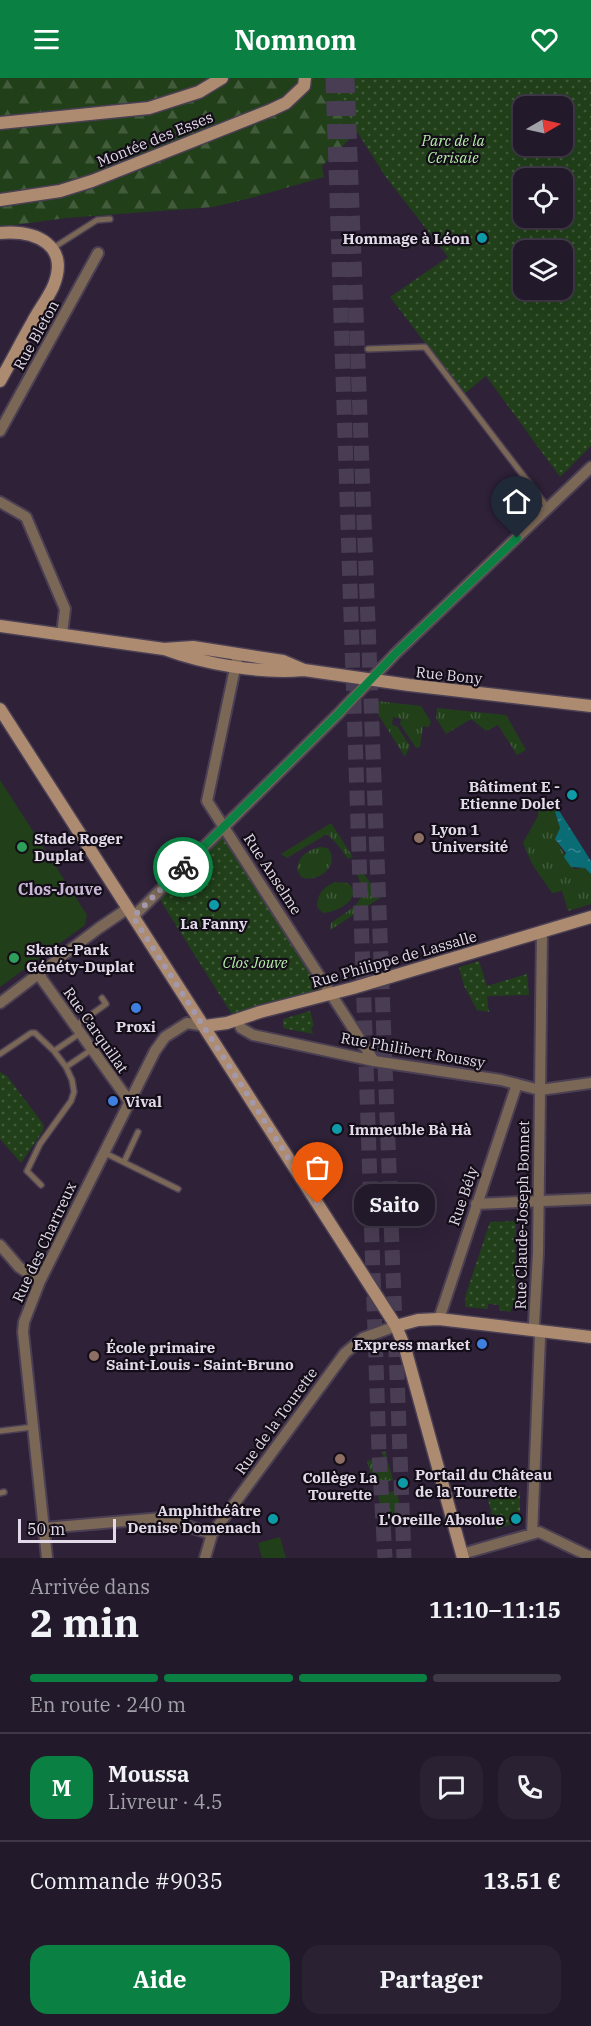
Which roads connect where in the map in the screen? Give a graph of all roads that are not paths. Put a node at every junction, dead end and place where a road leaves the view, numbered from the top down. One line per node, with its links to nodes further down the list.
1 (222, 78): 3 (main road, Montée des Esses)
2 (305, 78): 4 (main road, Montée des Esses)
3 (0, 123)
4 (0, 200)
5 (110, 219): 7 (lane)
6 (0, 233): 7 (main road)
7 (53, 248): 10 (main road)
8 (98, 253): 11 (street, Rue Bleton)
9 (368, 349): 14 (lane)
10 (0, 381)
11 (0, 431)
12 (591, 467): 14 (street)
13 (0, 502): 16 (street)
14 (549, 509): 18 (street)
15 (0, 626): 16 (main road, Rue Bony)
16 (62, 634): 17 (main road, Rue Bony)
17 (237, 660): 18 (main road, Rue Bony); 21 (street, Rue Anselme)
18 (372, 680): 19 (main road, Rue Bony); 21 (street)
19 (591, 706)
20 (0, 709): 22 (main road)
21 (224, 826): 22 (street); 26 (street, Rue Anselme)
22 (130, 913): 25 (street); 30 (main road)
23 (591, 917): 24 (main road, Rue Philippe de Lassalle)
24 (542, 931): 26 (main road, Rue Philippe de Lassalle); 39 (street, Rue Claude-Joseph Bonnet)
25 (39, 975): 28 (street); 31 (street, Rue Carquillat)
26 (332, 993): 29 (main road, Rue Philippe de Lassalle); 35 (street, Rue Anselme)
27 (102, 998): 31 (lane)
28 (0, 1003)
29 (238, 1020): 30 (main road, Rue Philippe de Lassalle); 35 (street, Rue Philibert Roussy)
30 (205, 1026): 40 (street, Rue des Chartreux); 52 (main road)
31 (76, 1030): 32 (street, Rue Carquillat); 33 (lane)
32 (91, 1050): 36 (lane); 40 (street, Rue Carquillat)
33 (54, 1051): 34 (lane); 36 (lane)
34 (0, 1054)
35 (374, 1061): 38 (street, Rue Philibert Roussy)
36 (66, 1067): 44 (lane)
37 (591, 1083): 39 (street, Rue Philibert Roussy)
38 (517, 1084): 39 (street, Rue Philibert Roussy); 48 (street, Rue Bély)
39 (540, 1090): 47 (street, Rue Claude-Joseph Bonnet)
40 (129, 1101): 42 (street, Rue des Chartreux)
41 (138, 1132): 43 (lane)
42 (103, 1152): 43 (lane); 50 (street, Rue des Chartreux)
43 (124, 1162): 45 (lane)
44 (41, 1185)
45 (178, 1189)
46 (591, 1199): 47 (street)
47 (538, 1202): 48 (street); 53 (street, Rue Claude-Joseph Bonnet)
48 (476, 1204): 51 (street, Rue Bély)
49 (0, 1245): 50 (street)
50 (40, 1281): 55 (street, Rue des Chartreux)
51 (439, 1319): 52 (main road); 53 (main road)
52 (396, 1326): 58 (street, Rue de la Tourette); 61 (main road)
53 (538, 1331): 54 (main road); 59 (street, Rue Claude-Joseph Bonnet)
54 (591, 1337)
55 (33, 1427): 56 (lane); 57 (street, Rue des Chartreux)
56 (0, 1431)
57 (44, 1528): 58 (street); 62 (street, Rue des Chartreux)
58 (212, 1534): 63 (street, Rue de la Tourette)
59 (532, 1534): 60 (street); 61 (street)
60 (591, 1553)
61 (462, 1556)
62 (47, 1558)
63 (205, 1558)

